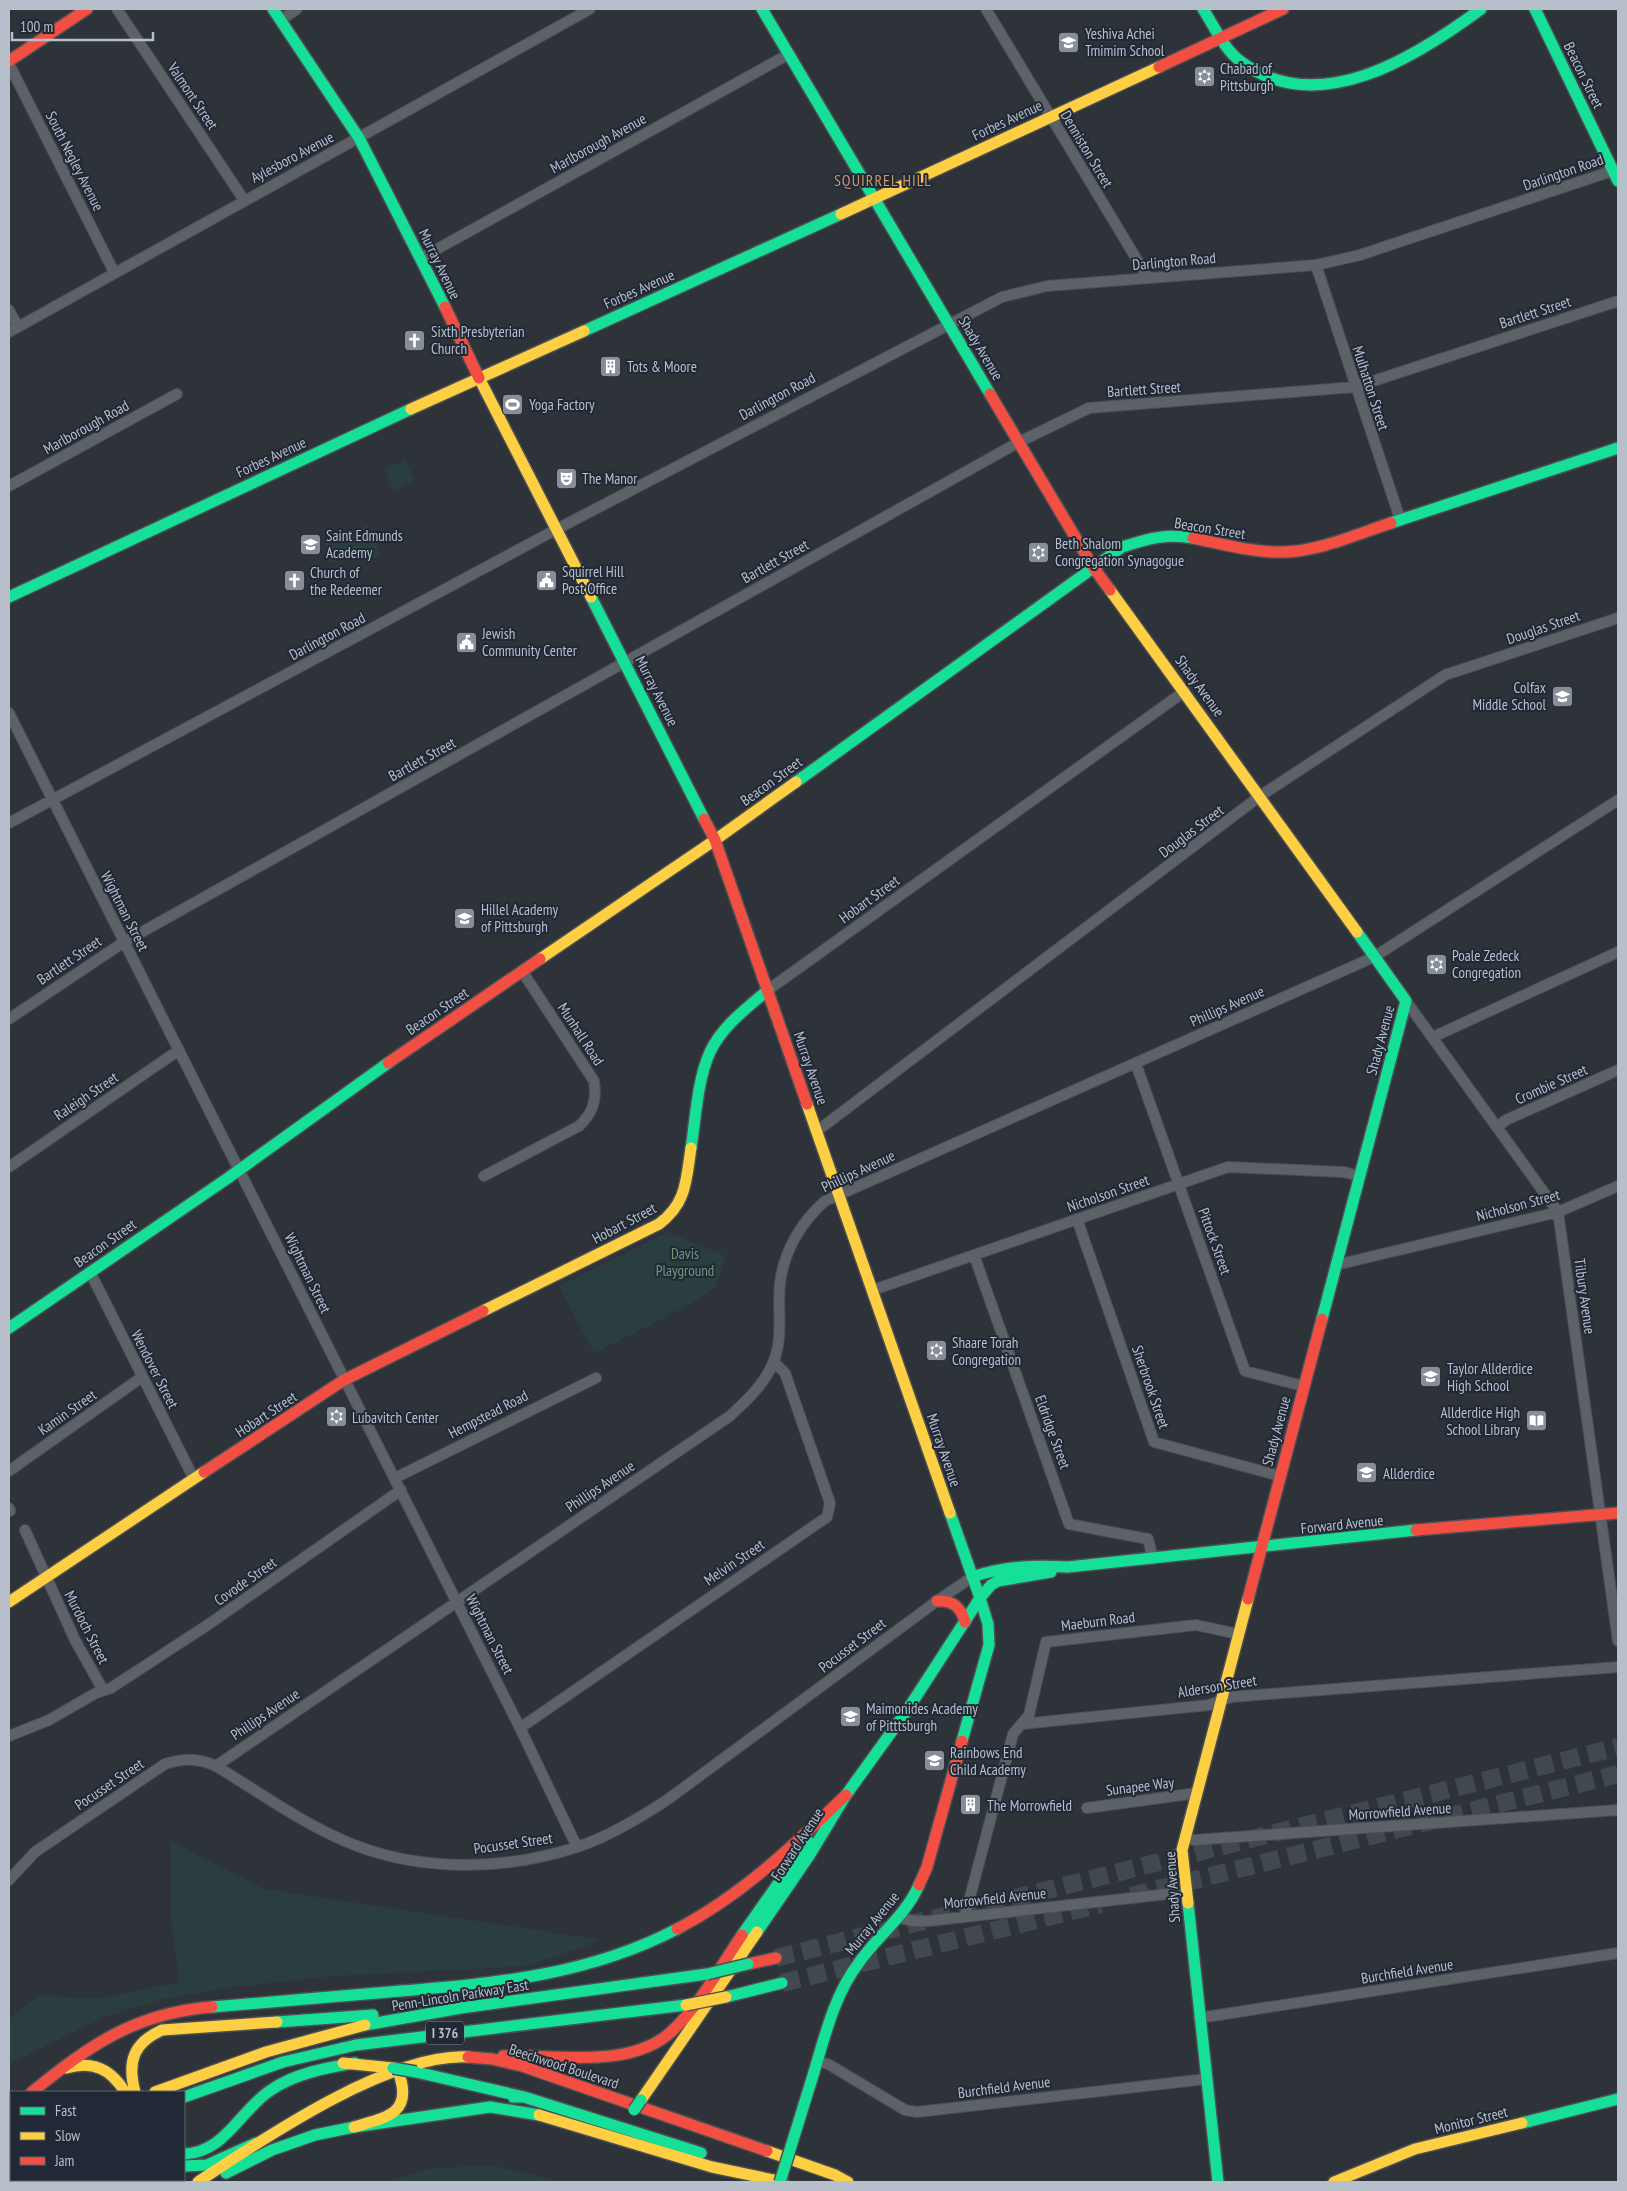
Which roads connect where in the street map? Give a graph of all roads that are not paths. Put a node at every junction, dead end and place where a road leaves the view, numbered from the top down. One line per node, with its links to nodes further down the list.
1 (87, 9): 15 (main road)
2 (117, 9): 20 (street, Valmont Street)
3 (274, 9): 12 (main road, Murray Avenue)
4 (297, 9): 12 (street)
5 (590, 9): 17 (street, Aylesboro Avenue)
6 (762, 9): 14 (main road, Shady Avenue)
7 (986, 9): 16 (street, Denniston Street)
8 (1203, 9): 13 (main road)
9 (1283, 9): 13 (main road, Forbes Avenue)
10 (1481, 9): 13 (main road)
11 (1535, 9): 18 (main road, Beacon Street)
12 (281, 20): 17 (main road, Murray Avenue)
13 (1221, 37): 16 (main road, Forbes Avenue)
14 (789, 54): 19 (main road, Shady Avenue); 21 (street, Marlborough Avenue)
15 (9, 62): 23 (street, South Negley Avenue)
16 (1050, 117): 19 (main road, Forbes Avenue); 24 (street, Denniston Street)
17 (359, 138): 20 (street, Aylesboro Avenue); 21 (main road, Murray Avenue)
18 (1617, 171): 22 (street, Darlington Road)
19 (874, 199): 27 (main road, Shady Avenue); 29 (main road, Forbes Avenue)
20 (244, 200): 23 (street, Aylesboro Avenue)
21 (421, 258): 29 (main road, Murray Avenue)
22 (1316, 265): 24 (street, Darlington Road); 30 (street, Mulhatton Street)
23 (114, 272): 28 (street, Aylesboro Avenue)
24 (1148, 278): 27 (street, Darlington Road)
25 (1618, 300): 30 (street, Bartlett Street)
26 (9, 310): 28 (street)
27 (948, 323): 32 (main road, Shady Avenue); 36 (street, Darlington Road)
28 (14, 329)
29 (479, 378): 36 (main road, Murray Avenue); 38 (main road, Forbes Avenue)
30 (1355, 387): 32 (street, Bartlett Street); 35 (street, Mulhatton Street)
31 (177, 394): 34 (street, Marlborough Road)
32 (1019, 442): 37 (main road, Shady Avenue); 40 (street, Bartlett Street)
33 (1618, 448): 35 (main road, Beacon Street)
34 (9, 486)
35 (1400, 519): 37 (main road, Beacon Street)
36 (557, 529): 40 (main road, Murray Avenue); 44 (street, Darlington Road)
37 (1093, 567): 41 (main road, Shady Avenue); 47 (main road, Beacon Street)
38 (9, 598)
39 (1618, 618): 43 (street, Douglas Street)
40 (626, 662): 47 (main road, Murray Avenue); 48 (street, Bartlett Street)
41 (1185, 691): 43 (main road, Shady Avenue); 52 (street, Hobart Street)
42 (9, 713): 44 (street, Wightman Street)
43 (1260, 796): 50 (main road, Shady Avenue); 60 (street, Douglas Street)
44 (50, 798): 46 (street, Darlington Road); 48 (street, Wightman Street)
45 (1618, 800): 50 (street, Phillips Avenue)
46 (9, 823)
47 (715, 840): 51 (main road, Beacon Street); 52 (main road, Murray Avenue)
48 (124, 942): 54 (street, Bartlett Street); 56 (street, Wightman Street)
49 (1618, 952): 55 (street)
50 (1374, 957): 53 (main road, Shady Avenue); 57 (street, Phillips Avenue)
51 (522, 971): 62 (main road, Beacon Street); 63 (street, Munhall Road)
52 (768, 990): 60 (main road, Murray Avenue); 78 (main road, Hobart Street)
53 (1406, 1001): 55 (street, Tilbury Avenue); 64 (main road, Shady Avenue)
54 (9, 1019)
55 (1433, 1037): 59 (street, Tilbury Avenue)
56 (179, 1050): 61 (street, Raleigh Street); 62 (street, Wightman Street)
57 (1136, 1064): 65 (street, Pittock Street); 67 (street, Phillips Avenue)
58 (1618, 1070): 59 (street, Crombie Street)
59 (1496, 1127): 68 (street, Tilbury Avenue)
60 (817, 1131): 67 (main road, Murray Avenue)
61 (9, 1167)
62 (239, 1168): 72 (main road, Beacon Street); 78 (street, Wightman Street)
63 (484, 1176)
64 (1359, 1176): 65 (street, Nicholson Street); 71 (main road, Shady Avenue)
65 (1178, 1184): 69 (street, Nicholson Street); 79 (street, Pittock Street)
66 (1618, 1186): 68 (street, Nicholson Street)
67 (838, 1195): 73 (main road, Murray Avenue); 75 (street, Phillips Avenue)
68 (1558, 1212): 71 (street, Nicholson Street); 86 (street, Tilbury Avenue)
69 (1077, 1219): 70 (street, Nicholson Street); 81 (street, Sherbrook Street)
70 (974, 1255): 73 (street, Nicholson Street); 89 (street, Eldridge Street)
71 (1336, 1265): 79 (main road, Shady Avenue)
72 (90, 1272): 74 (main road, Beacon Street); 76 (street, Wendover Street)
73 (873, 1290): 92 (main road, Murray Avenue)
74 (9, 1328)
75 (774, 1362): 97 (street, Phillips Avenue); 105 (street, Melvin Street)
76 (142, 1377): 80 (street, Kamin Street); 83 (street, Wendover Street)
77 (596, 1378): 82 (street, Hempstead Road)
78 (344, 1380): 82 (street, Wightman Street); 83 (main road, Hobart Street)
79 (1303, 1386): 81 (main road, Shady Avenue)
80 (9, 1471)
81 (1280, 1476): 88 (main road, Shady Avenue)
82 (395, 1478): 84 (street, Wightman Street)
83 (194, 1480): 91 (main road, Hobart Street)
84 (401, 1490): 97 (street, Wightman Street); 102 (street, Covode Street)
85 (1618, 1513): 86 (main road, Forward Avenue)
86 (1600, 1515): 88 (main road, Forward Avenue); 100 (street, Tilbury Avenue)
87 (26, 1530): 91 (street, Murdoch Street)
88 (1260, 1548): 89 (main road, Forward Avenue); 99 (main road, Shady Avenue)
89 (1153, 1558): 90 (main road, Forward Avenue)
90 (1068, 1567): 92 (main road, Forward Avenue); 93 (main road, Forward Avenue)
91 (47, 1576): 96 (main road, Hobart Street); 102 (street, Murdoch Street)
92 (972, 1578): 93 (main road, Forward Avenue); 94 (main road, Murray Avenue); 95 (street, Pocusset Street)
93 (998, 1581): 94 (main road, Forward Avenue)
94 (980, 1598): 98 (main road, Forward Avenue); 117 (main road, Murray Avenue)
95 (937, 1601): 98 (main road); 113 (street, Pocusset Street)
96 (9, 1602)
97 (456, 1602): 105 (street, Wightman Street); 107 (street, Phillips Avenue)
98 (965, 1622): 109 (main road, Forward Avenue)
99 (1238, 1634): 103 (main road, Shady Avenue); 104 (street, Maeburn Road)
100 (1618, 1641)
101 (1618, 1666): 103 (street, Alderson Street)
102 (103, 1690): 106 (street, Covode Street)
103 (1221, 1700): 104 (street, Alderson Street); 108 (main road, Shady Avenue)
104 (1022, 1724): 116 (street)
105 (520, 1728): 113 (street, Wightman Street)
106 (9, 1736)
107 (216, 1766): 113 (street, Pocusset Street); 114 (street, Pocusset Street)
108 (1197, 1794): 110 (street, Sunapee Way); 112 (main road, Shady Avenue)
109 (846, 1795): 123 (main road); 126 (main road); 138 (main road, Forward Avenue, bridge)
110 (1087, 1808)
111 (1618, 1810): 112 (street, Morrowfield Avenue)
112 (1185, 1837): 115 (main road, Shady Avenue)
113 (577, 1847)
114 (9, 1880)
115 (1185, 1892): 116 (street, Morrowfield Avenue); 122 (main road, Shady Avenue)
116 (965, 1916): 117 (street, Morrowfield Avenue)
117 (899, 1918): 124 (main road, Murray Avenue)
118 (1618, 1953): 122 (street, Burchfield Avenue)
119 (776, 1958): 121 (main road, Penn-Lincoln Parkway East / I 376, bridge)
120 (782, 1983): 128 (main road, I 376, bridge)
121 (446, 2010): 132 (main road); 133 (main road, Penn-Lincoln Parkway East / I 376)
122 (1200, 2018): 129 (main road, Shady Avenue)
123 (479, 2056): 140 (main road, Beechwood Boulevard); 146 (main road, Beechwood Boulevard)
124 (817, 2061): 129 (street, Burchfield Avenue); 145 (main road, Murray Avenue, bridge)
125 (357, 2063): 127 (main road); 128 (main road); 141 (main road)
126 (58, 2071): 130 (main road); 131 (main road)
127 (397, 2072): 135 (main road, bridge); 139 (main road)
128 (250, 2073): 134 (main road, I 376)
129 (1206, 2079): 147 (main road, Shady Avenue)
130 (33, 2091)
131 (130, 2091)
132 (131, 2091)
133 (158, 2091)
134 (185, 2097)
135 (524, 2097): 137 (main road); 138 (main road)
136 (1618, 2099): 148 (main road, Monitor Street)
137 (417, 2118): 139 (main road); 145 (main road)
138 (623, 2126): 145 (main road)
139 (354, 2127): 144 (main road)
140 (256, 2143): 142 (main road); 143 (main road, Beechwood Boulevard)
141 (185, 2154)
142 (185, 2166)
143 (198, 2182)
144 (207, 2182)
145 (782, 2182)
146 (848, 2182)
147 (1218, 2182)
148 (1334, 2182)

